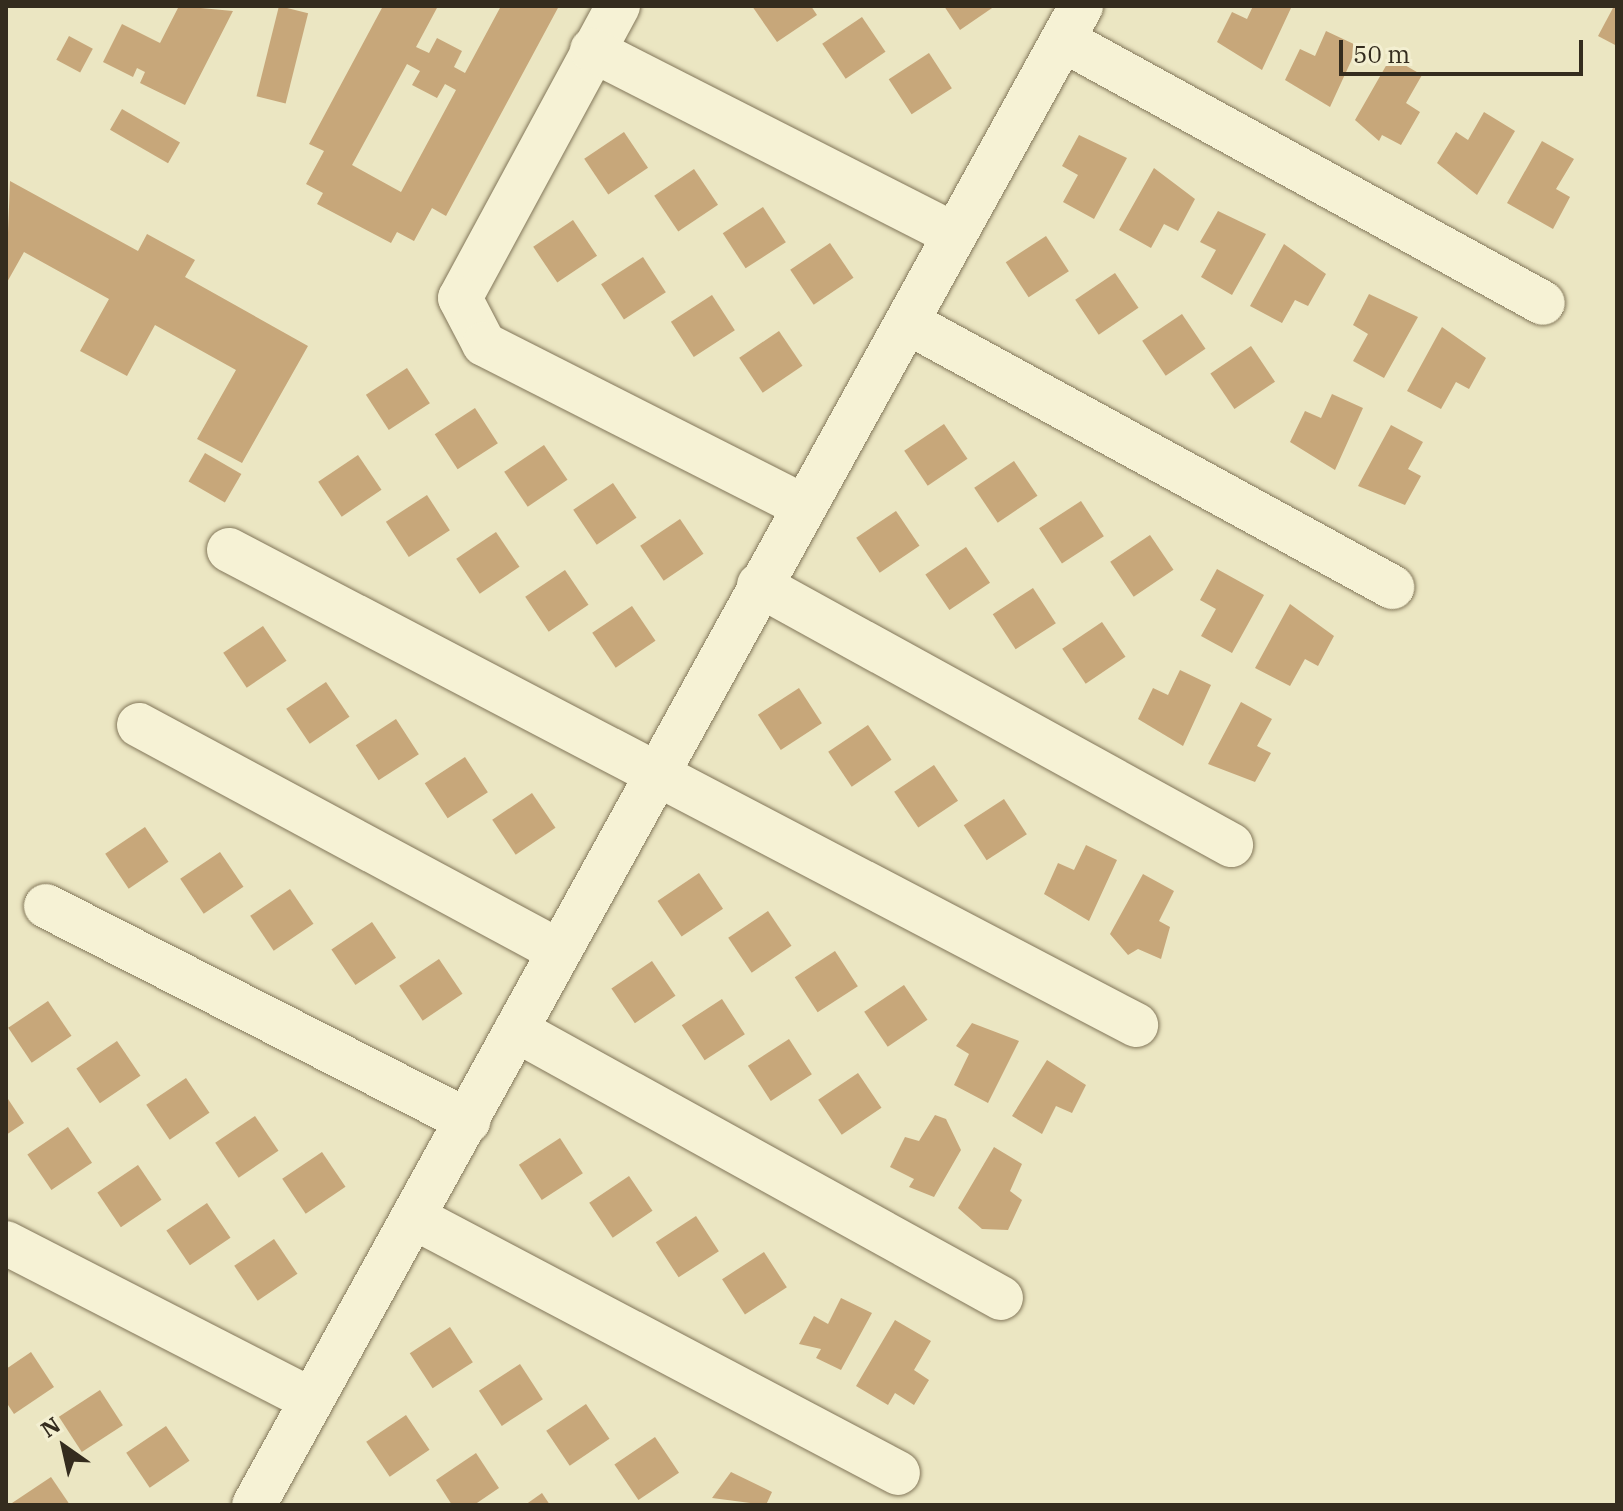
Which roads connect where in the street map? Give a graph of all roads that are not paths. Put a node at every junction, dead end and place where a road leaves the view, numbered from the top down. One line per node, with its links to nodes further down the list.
1 (618, 6): 3 (street)
2 (1072, 23): 4 (street); 5 (street)
3 (592, 50): 4 (street); 7 (street)
4 (953, 234): 6 (street)
5 (1543, 303)
6 (907, 322): 7 (street); 10 (street)
7 (801, 505): 9 (street)
8 (229, 550): 12 (street)
9 (759, 585): 12 (street); 13 (street)
10 (1392, 587)
11 (139, 725): 15 (street)
12 (655, 773): 15 (street); 16 (street)
13 (1231, 845)
14 (46, 906): 18 (street)
15 (559, 951): 17 (street)
16 (1136, 1025)
17 (516, 1030): 18 (street); 21 (street)
18 (468, 1121): 19 (street)
19 (415, 1218): 22 (street); 23 (street)
20 (6, 1243): 22 (street)
21 (1001, 1298)
22 (309, 1399): 24 (street)
23 (898, 1473)
24 (263, 1502)

